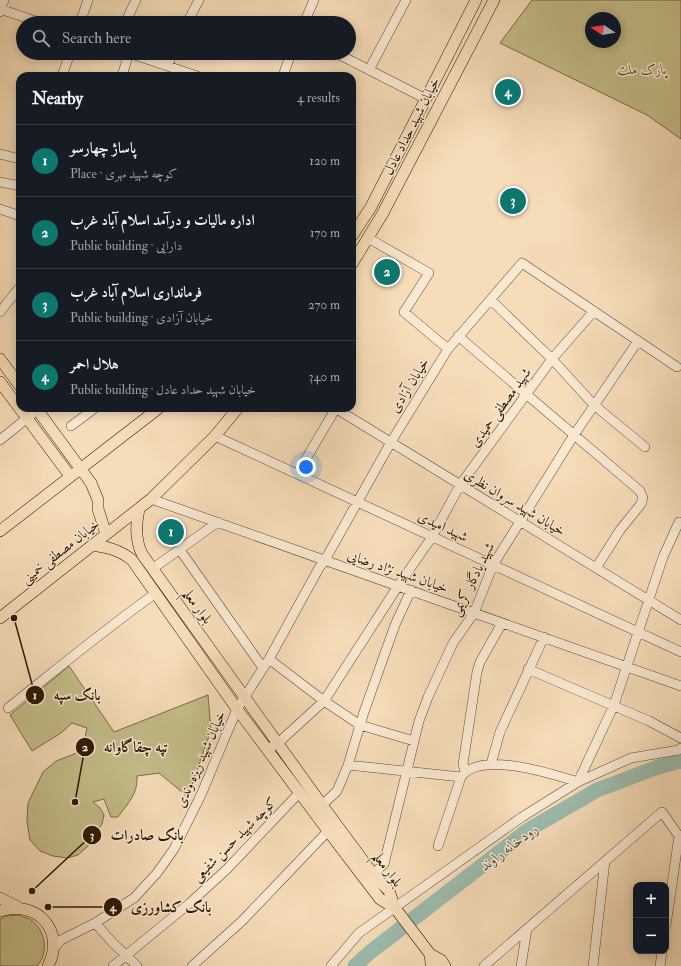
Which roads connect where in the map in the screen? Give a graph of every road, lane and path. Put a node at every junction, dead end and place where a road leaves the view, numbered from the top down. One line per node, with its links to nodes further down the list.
1 (4, 0): 9 (street)
2 (88, 0): 11 (street)
3 (136, 0): 12 (street)
4 (199, 0): 13 (street)
5 (314, 0): 14 (street)
6 (406, 0): 22 (street)
7 (476, 0): 27 (main road, خیابان شهید حداد عادل)
8 (494, 0): 35 (main road, خیابان شهید حداد عادل)
9 (0, 10): 10 (street)
10 (19, 16)
11 (82, 16)
12 (128, 16)
13 (191, 16)
14 (307, 16)
15 (68, 60): 23 (street)
16 (127, 60): 24 (street)
17 (149, 60): 21 (street)
18 (170, 60): 21 (street)
19 (289, 60): 26 (street)
20 (350, 60): 22 (street)
21 (167, 66): 25 (street)
22 (369, 70): 27 (street)
23 (63, 72)
24 (123, 72)
25 (179, 72)
26 (285, 72)
27 (426, 99): 34 (main road, خیابان شهید حداد عادل)
28 (0, 154): 29 (street)
29 (16, 157)
30 (0, 182): 31 (street)
31 (16, 185)
32 (0, 209): 33 (street)
33 (16, 215)
34 (356, 230)
35 (368, 238): 36 (main road, خیابان شهید حداد عادل); 43 (street)
36 (356, 258)
37 (16, 292): 40 (street)
38 (491, 300): 39 (street, خیابان آزادی); 41 (street, خیابان آزادی); 45 (street)
39 (594, 311): 42 (street, خیابان آزادی); 45 (street, شهید مصطفی حمیدی)
40 (0, 312)
41 (458, 336): 43 (street, خیابان آزادی); 49 (street)
42 (638, 341): 46 (street, خیابان آزادی); 51 (street, شهید یادگار کریمی)
43 (448, 349): 65 (street, خیابان آزادی)
44 (0, 359): 47 (main road)
45 (552, 359): 49 (street, شهید مصطفی حمیدی); 51 (street)
46 (676, 367)
47 (16, 378)
48 (0, 382): 50 (main road)
49 (526, 394): 62 (street); 70 (street, شهید مصطفی حمیدی)
50 (16, 403)
51 (594, 405): 62 (street, شهید یادگار کریمی); 66 (street)
52 (22, 412): 60 (main road)
53 (33, 412): 60 (street)
54 (38, 412): 67 (main road)
55 (90, 412): 61 (street)
56 (154, 412): 67 (main road)
57 (235, 412): 63 (main road)
58 (334, 412): 68 (street)
59 (342, 412): 65 (street, خیابان شهید سروان نظری)
60 (27, 418): 64 (street); 69 (main road)
61 (71, 426)
62 (574, 435): 74 (street, شهید یادگار کریمی); 84 (street)
63 (215, 436): 68 (street, شهید امیدی); 71 (main road)
64 (0, 440)
65 (391, 442): 70 (street, خیابان شهید سروان نظری); 72 (street, خیابان آزادی)
66 (644, 447)
67 (79, 468): 69 (main road); 78 (main road)
68 (297, 474): 72 (street, شهید امیدی)
69 (70, 476): 77 (main road)
70 (460, 485): 74 (street, خیابان شهید سروان نظری); 79 (street, شهید مصطفی حمیدی)
71 (151, 499): 73 (main road); 75 (street, خیابان شهید نژاد رضایی)
72 (358, 502): 79 (street, شهید امیدی); 82 (street, خیابان آزادی)
73 (139, 509): 78 (main road, خیابان مصطفی خمینی); 85 (main road, بلوار معلم)
74 (520, 521): 83 (street, شهید یادگار کریمی); 84 (street, خیابان شهید سروان نظری)
75 (218, 522): 81 (street); 82 (street, خیابان شهید نژاد رضایی)
76 (679, 522): 89 (street)
77 (0, 531)
78 (106, 534): 80 (main road, خیابان مصطفی خمینی)
79 (432, 537): 83 (street, شهید امیدی); 86 (street, شهید مصطفی حمیدی)
80 (92, 545): 88 (main road, بلوار معلم); 91 (main road, خیابان مصطفی خمینی)
81 (180, 550): 85 (street); 99 (street)
82 (325, 560): 86 (street, خیابان شهید نژاد رضایی); 97 (street, خیابان آزادی)
83 (493, 565): 90 (street, شهید یادگار کریمی); 94 (street, شهید امیدی)
84 (596, 568): 89 (street, خیابان شهید سروان نظری)
85 (152, 569): 102 (main road, بلوار معلم)
86 (398, 586): 87 (street, خیابان شهید نژاد رضایی); 103 (street, شهید مصطفی حمیدی)
87 (411, 590): 90 (street, خیابان شهید نژاد رضایی); 107 (street)
88 (156, 593): 105 (street); 106 (main road, بلوار معلم)
89 (648, 600): 92 (street, خیابان شهید سروان نظری); 94 (street)
90 (474, 613): 93 (street, خیابان شهید نژاد رضایی); 109 (street, شهید یادگار کریمی)
91 (0, 618)
92 (681, 620)
93 (502, 623): 95 (street, خیابان شهید نژاد رضایی); 116 (street)
94 (637, 632): 96 (street, شهید امیدی); 98 (street)
95 (544, 637): 98 (street, خیابان شهید نژاد رضایی); 100 (street)
96 (681, 652)
97 (269, 658): 99 (street, خیابان آزادی); 103 (street)
98 (627, 667): 101 (street, خیابان شهید نژاد رضایی); 104 (street)
99 (263, 668): 102 (street, خیابان آزادی)
100 (528, 669): 104 (street); 113 (street)
101 (681, 686)
102 (245, 696): 106 (street, خیابان شهید ریزه وندی); 110 (main road, بلوار معلم)
103 (324, 701): 107 (street); 110 (street, شهید مصطفی حمیدی)
104 (614, 705): 108 (street); 117 (street)
105 (8, 708)
106 (237, 709): 112 (main road, بلوار معلم); 130 (street, خیابان شهید ریزه وندی)
107 (360, 725): 109 (street); 114 (street)
108 (681, 738)
109 (414, 741): 115 (street, شهید یادگار کریمی)
110 (278, 743): 112 (street, شهید مصطفی حمیدی); 119 (main road, بلوار معلم)
111 (681, 748): 117 (street)
112 (268, 749): 118 (main road, بلوار معلم)
113 (491, 764): 116 (street); 117 (street)
114 (348, 765): 115 (street); 119 (street)
115 (407, 771): 116 (street); 124 (street, شهید یادگار کریمی)
116 (463, 774): 122 (street)
117 (578, 782): 127 (street)
118 (300, 792): 120 (main road, بلوار معلم); 134 (street, کوچه شهید حسن شفیعی)
119 (322, 805): 124 (main road, بلوار معلم)
120 (328, 832): 127 (main road, بلوار معلم); 138 (street)
121 (680, 837): 123 (street); 129 (street)
122 (438, 846)
123 (605, 861): 131 (street); 144 (street)
124 (373, 874): 127 (main road, بلوار معلم)
125 (0, 898): 126 (main road)
126 (19, 907): 128 (main road); 135 (main road)
127 (395, 908): 132 (main road); 139 (street)
128 (0, 911)
129 (667, 918)
130 (95, 923): 134 (street); 135 (street, خیابان شهید ریزه وندی)
131 (526, 929): 142 (street); 143 (street)
132 (430, 954): 140 (main road); 141 (main road)
133 (662, 954): 145 (street)
134 (125, 955): 136 (street, کوچه شهید حسن شفیعی); 137 (street)
135 (51, 960)
136 (113, 966)
137 (137, 966)
138 (192, 966)
139 (331, 966)
140 (433, 966)
141 (445, 966)
142 (484, 966)
143 (521, 966)
144 (593, 966)
145 (660, 966)

